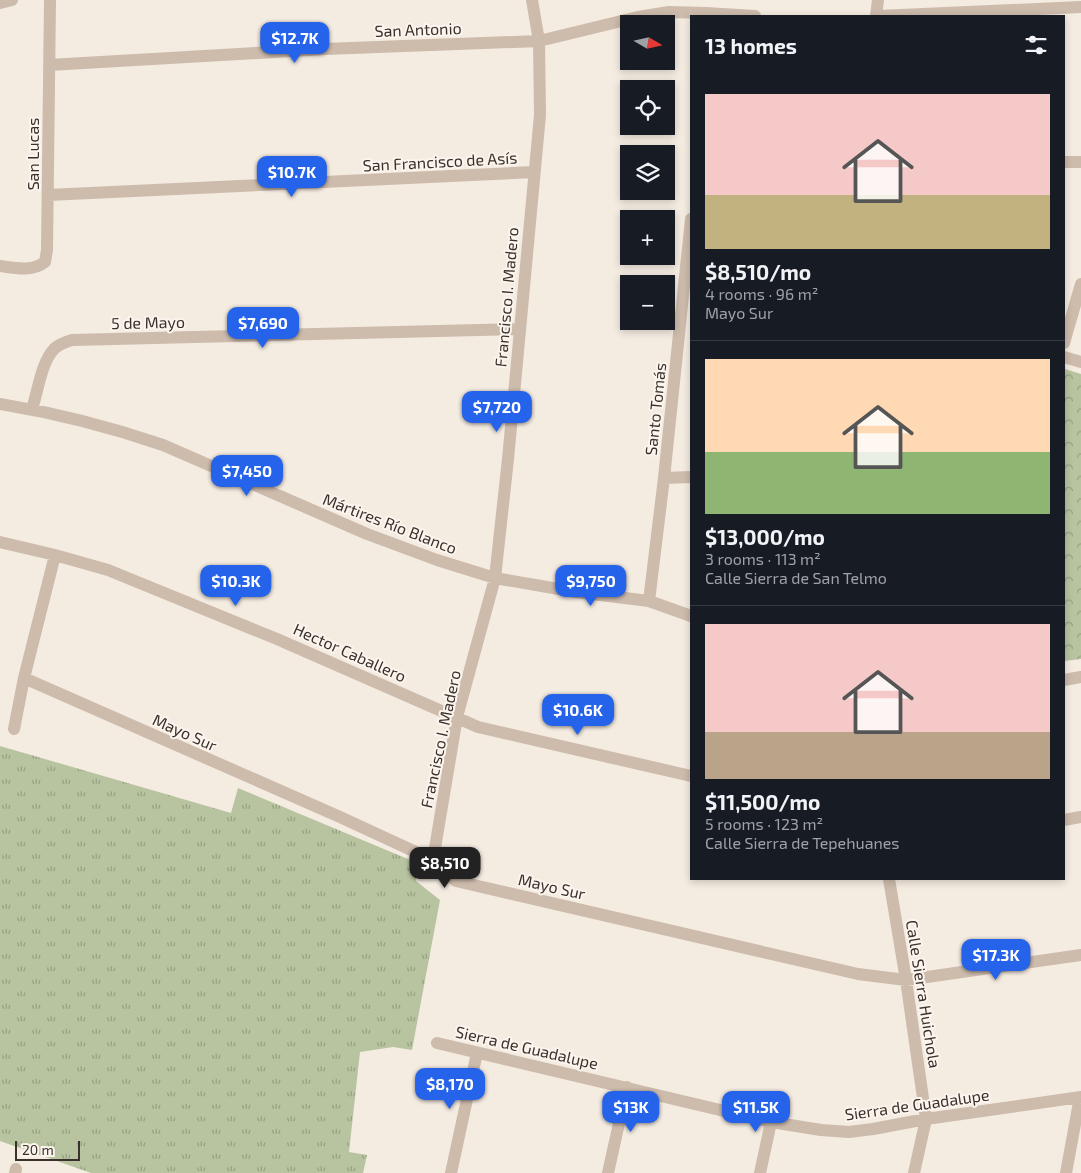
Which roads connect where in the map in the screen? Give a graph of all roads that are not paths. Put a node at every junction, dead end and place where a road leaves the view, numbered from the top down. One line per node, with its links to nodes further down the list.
1 (12, 0): 5 (street)
2 (50, 0): 12 (street, San Lucas)
3 (532, 0): 11 (street, Francisco I. Madero)
4 (878, 0): 9 (street)
5 (0, 3)
6 (1081, 7): 10 (street)
7 (706, 14): 8 (street, San Antonio); 11 (street, San Antonio)
8 (730, 15)
9 (877, 15)
10 (900, 15)
11 (540, 41): 12 (street, San Antonio); 15 (street, Francisco I. Madero)
12 (48, 65): 16 (street, San Lucas)
13 (1065, 162): 14 (street)
14 (1081, 162)
15 (534, 172): 16 (street, San Francisco de Asís); 22 (street, Francisco I. Madero)
16 (48, 195): 18 (street, San Lucas)
17 (690, 239): 21 (street, Santo Tomás)
18 (0, 266)
19 (1081, 284): 20 (street)
20 (1068, 312): 23 (street)
21 (686, 321): 29 (street, Santo Tomás)
22 (520, 329): 27 (street, 5 de Mayo); 32 (street, Francisco I. Madero)
23 (1065, 335)
24 (1065, 357): 25 (street)
25 (1081, 362)
26 (0, 404): 27 (street, Mártires Río Blanco)
27 (32, 409): 32 (street, Mártires Río Blanco)
28 (690, 477): 29 (street)
29 (664, 478): 33 (street, Santo Tomás)
30 (0, 542): 31 (street, Hector Caballero)
31 (54, 554): 36 (street); 38 (street, Hector Caballero)
32 (496, 578): 33 (street, Mártires Río Blanco); 38 (street, Francisco I. Madero)
33 (649, 601): 34 (street, Mártires Río Blanco)
34 (690, 616)
35 (1081, 677): 37 (street)
36 (24, 678): 39 (street); 43 (street, Mayo Sur)
37 (1065, 680)
38 (457, 717): 40 (street, Hector Caballero); 43 (street, Francisco I. Madero)
39 (14, 729)
40 (690, 776)
41 (1081, 817): 42 (street)
42 (1065, 820)
43 (433, 860): 46 (street, Mayo Sur)
44 (889, 880): 46 (street, Calle Sierra Huichola)
45 (1081, 955): 46 (street, Mayo Sur)
46 (906, 980): 51 (street, Calle Sierra Huichola)
47 (437, 1043): 48 (street, Sierra de Guadalupe)
48 (477, 1053): 49 (street, Sierra de Guadalupe); 53 (street)
49 (627, 1087): 52 (street, Sierra de Guadalupe); 54 (street)
50 (1081, 1097): 51 (street, Sierra de Guadalupe); 57 (street)
51 (926, 1119): 52 (street, Sierra de Guadalupe); 56 (street, Calle Sierra Huichola)
52 (771, 1122): 55 (street)
53 (451, 1173)
54 (608, 1173)
55 (760, 1173)
56 (914, 1173)
57 (1066, 1173)

